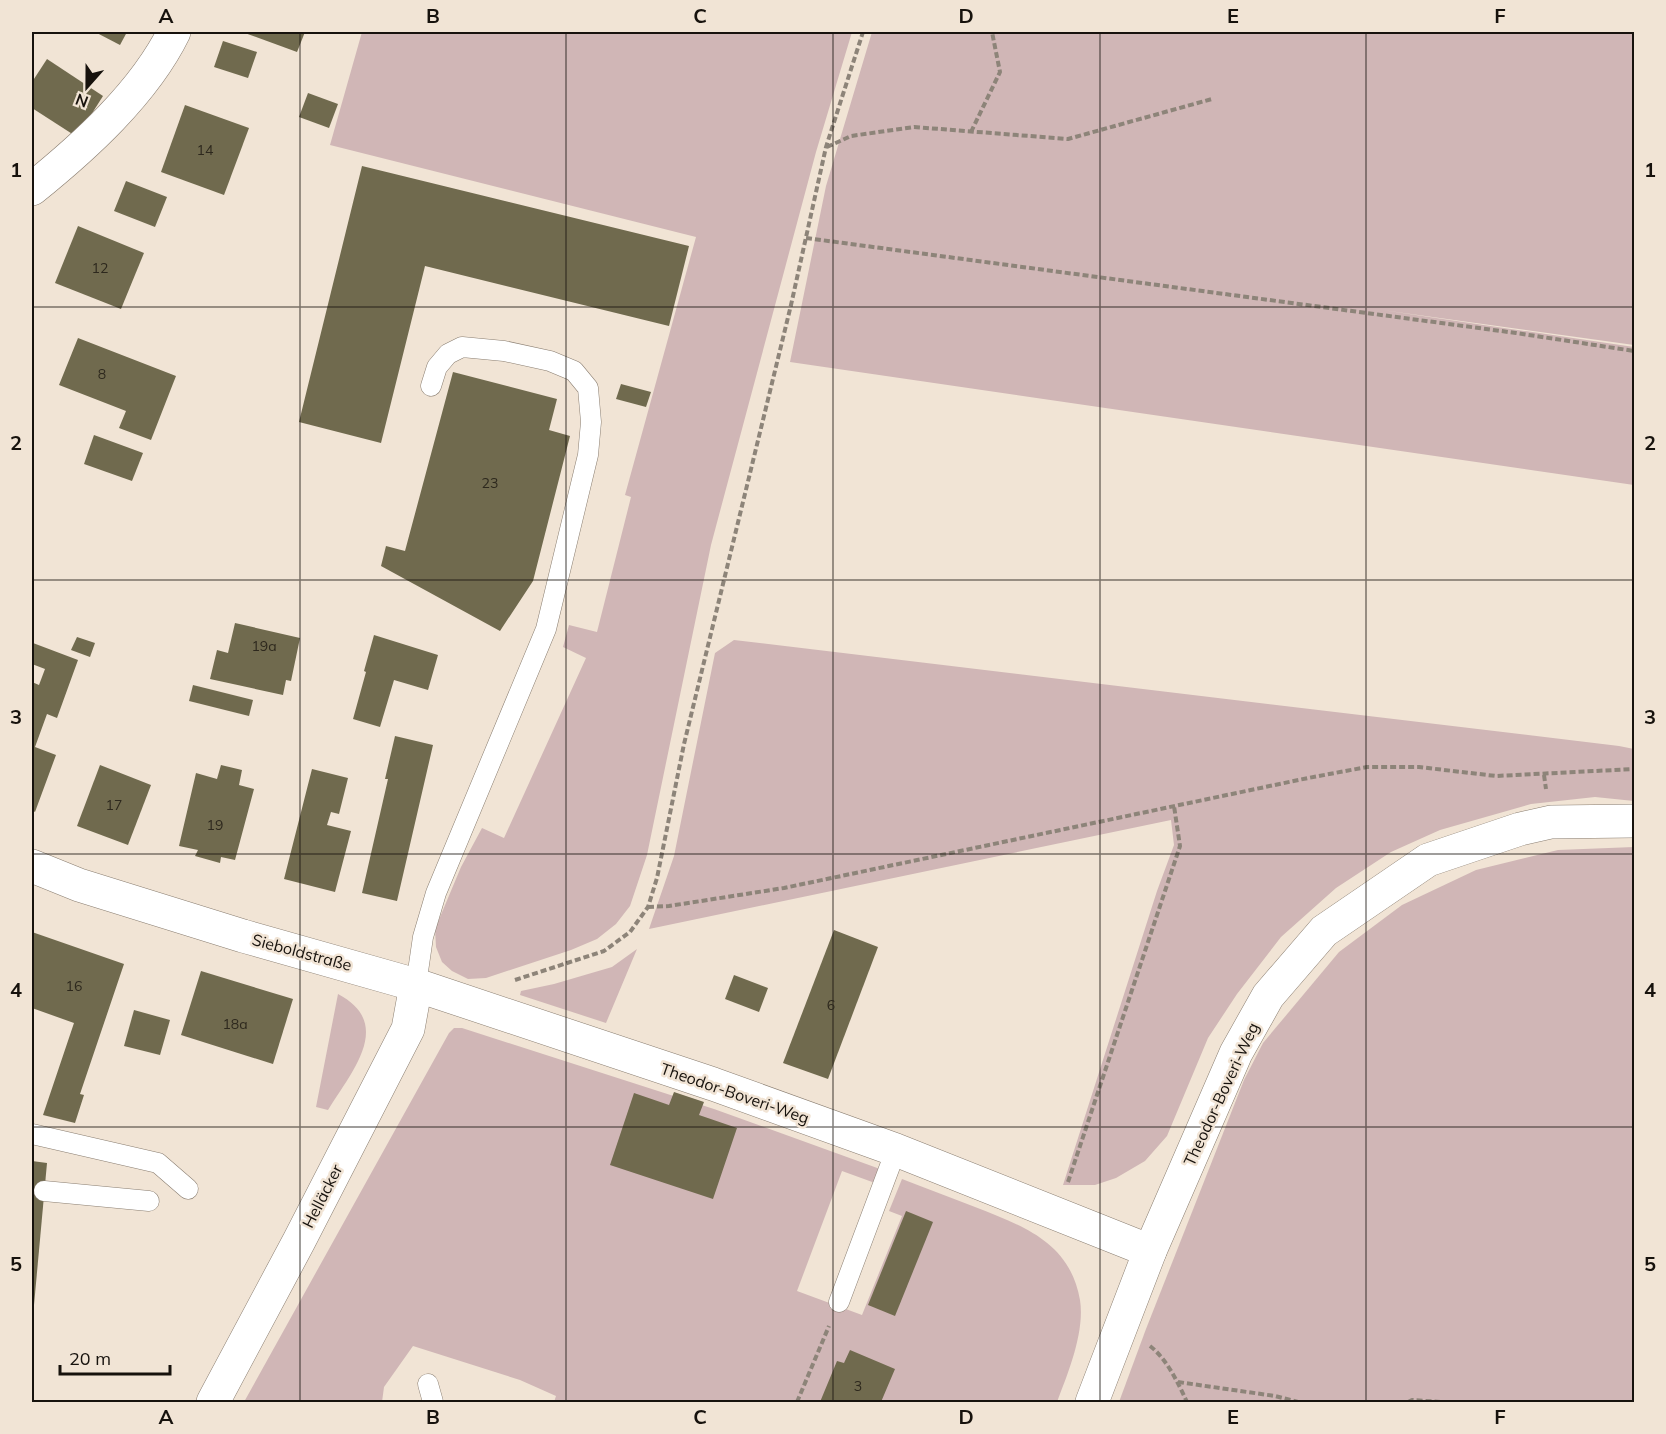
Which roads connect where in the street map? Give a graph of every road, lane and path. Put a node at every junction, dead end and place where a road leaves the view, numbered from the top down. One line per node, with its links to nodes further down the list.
1 (174, 32): 7 (street)
2 (863, 32): 6 (path)
3 (992, 32): 5 (path)
4 (1212, 99): 5 (path)
5 (971, 132): 6 (path)
6 (826, 147): 8 (path)
7 (32, 189)
8 (806, 238): 9 (path); 15 (path)
9 (1635, 351)
10 (431, 386): 17 (lane)
11 (1635, 769): 12 (path)
12 (1174, 806): 15 (path); 24 (path)
13 (1635, 821): 25 (street, Theodor-Boveri-Weg)
14 (32, 866): 17 (street, Sieboldstraße)
15 (648, 907): 16 (path)
16 (515, 980)
17 (416, 985): 18 (street, Sieboldstraße); 29 (street, Helläcker)
18 (573, 1038): 20 (street, Theodor-Boveri-Weg)
19 (32, 1134): 21 (lane)
20 (896, 1150): 24 (street, Theodor-Boveri-Weg); 26 (lane)
21 (188, 1189)
22 (44, 1191): 23 (lane)
23 (149, 1201)
24 (1058, 1214): 25 (street, Theodor-Boveri-Weg)
25 (1150, 1251): 27 (street, Theodor-Boveri-Weg)
26 (839, 1302): 30 (path)
27 (1123, 1326): 28 (path); 31 (street, Theodor-Boveri-Weg)
28 (1178, 1382): 32 (path); 33 (path)
29 (213, 1402)
30 (796, 1402)
31 (1092, 1402)
32 (1187, 1402)
33 (1299, 1402)
34 (1408, 1402): 35 (path)
35 (1442, 1402)

